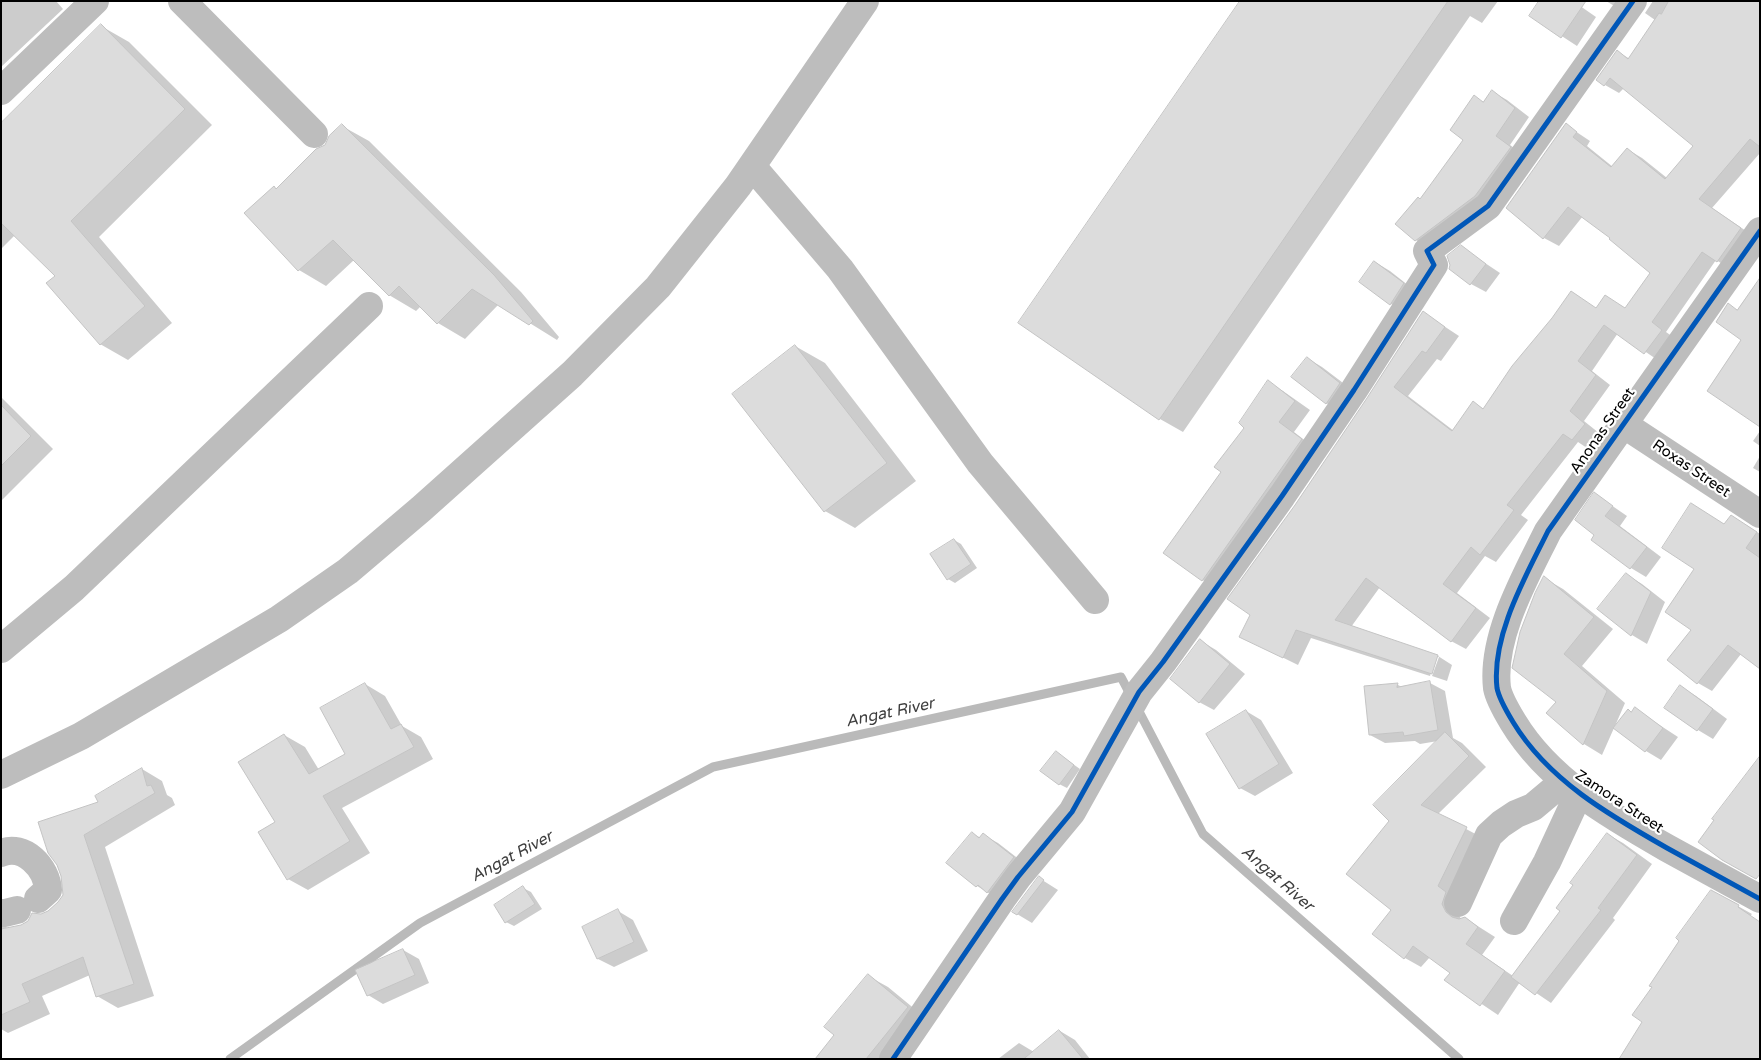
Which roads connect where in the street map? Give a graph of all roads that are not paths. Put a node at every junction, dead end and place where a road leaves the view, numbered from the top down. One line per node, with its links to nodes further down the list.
1 (94, 1): 5 (street)
2 (182, 1): 6 (street)
3 (865, 1): 7 (street)
4 (1633, 1): 22 (street)
5 (1, 91)
6 (314, 134)
7 (752, 166): 12 (street); 15 (street)
8 (1760, 230): 10 (street, Anonas Street)
9 (370, 306): 13 (street)
10 (1624, 424): 11 (street, Roxas Street); 14 (street, Anonas Street)
11 (1760, 514)
12 (1095, 600)
13 (1, 648)
14 (1498, 661): 16 (street, Zamora Street)
15 (1, 774)
16 (1571, 787): 18 (street, Zamora Street); 19 (street); 21 (street)
17 (2, 850): 20 (street)
18 (1760, 899)
19 (1458, 903)
20 (19, 907)
21 (1514, 921)
22 (893, 1059)

